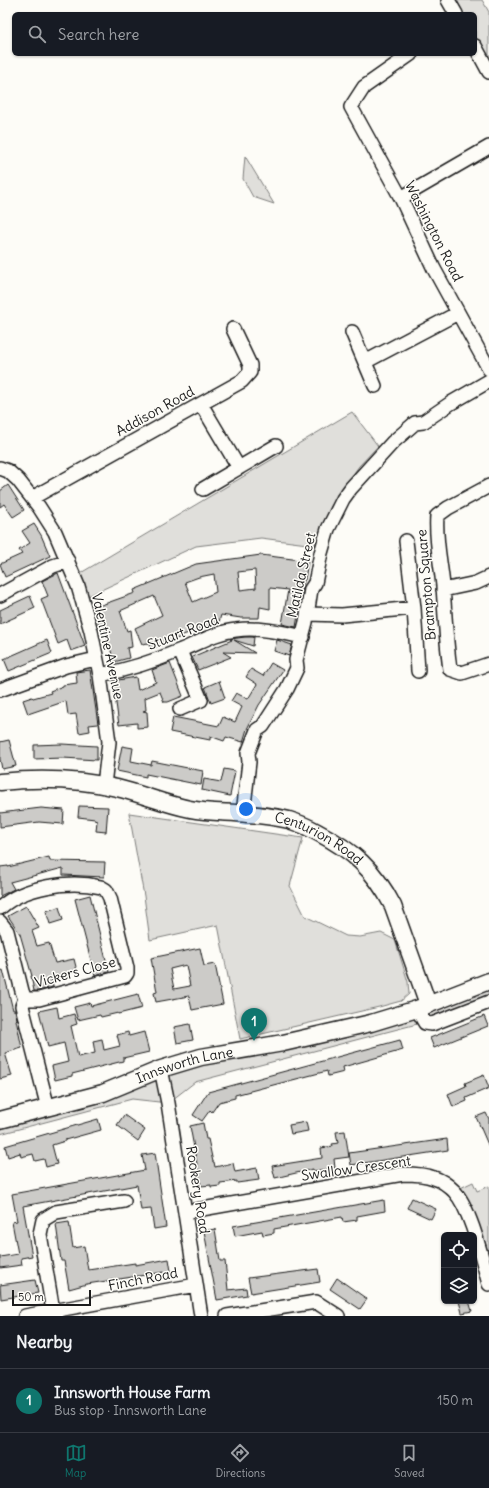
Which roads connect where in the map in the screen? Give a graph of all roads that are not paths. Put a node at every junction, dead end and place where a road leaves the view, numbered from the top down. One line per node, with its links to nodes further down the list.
1 (448, 0): 2 (street)
2 (455, 12)
3 (477, 50): 5 (street)
4 (408, 56): 7 (street, Washington Road)
5 (489, 72)
6 (489, 147): 7 (street)
7 (401, 198): 8 (street, Washington Road)
8 (458, 313): 11 (street); 12 (street, Washington Road)
9 (233, 329): 15 (street, Addison Road)
10 (352, 332): 11 (street)
11 (365, 362): 14 (street)
12 (489, 370)
13 (489, 381): 28 (street, Matilda Street)
14 (375, 386)
15 (201, 404): 18 (street); 21 (street, Addison Road)
16 (276, 446): 18 (street)
17 (0, 468): 21 (street, Valentine Avenue)
18 (239, 468): 20 (street)
19 (489, 486): 25 (street, Brampton Square)
20 (203, 489)
21 (32, 498): 23 (street, Valentine Avenue)
22 (406, 541): 27 (street)
23 (68, 560): 26 (street); 31 (street, Valentine Avenue)
24 (489, 577): 25 (street)
25 (443, 590): 32 (street, Brampton Square)
26 (0, 595)
27 (414, 608): 28 (street); 33 (street)
28 (308, 614): 29 (street, Matilda Street)
29 (303, 637): 30 (street, Stuart Road); 39 (street, Matilda Street)
30 (180, 651): 34 (street, Stuart Road); 36 (street)
31 (96, 659): 34 (street, Valentine Avenue); 35 (street)
32 (489, 664)
33 (418, 671)
34 (100, 675): 38 (street, Valentine Avenue)
35 (0, 690)
36 (180, 709)
37 (0, 782): 38 (street, Centurion Road)
38 (104, 785): 39 (street, Centurion Road)
39 (243, 814): 46 (street, Centurion Road)
40 (0, 908): 44 (street, Vickers Close)
41 (0, 922): 42 (street)
42 (5, 949): 44 (street)
43 (489, 982): 46 (street, Innsworth Lane)
44 (25, 999): 48 (street)
45 (489, 1002): 46 (street)
46 (423, 1007): 47 (street, Innsworth Lane)
47 (161, 1069): 48 (street, Innsworth Lane); 51 (street, Rookery Road)
48 (48, 1108): 49 (street, Innsworth Lane)
49 (0, 1120)
50 (124, 1201): 55 (street)
51 (185, 1212): 52 (street, Swallow Crescent); 54 (street, Rookery Road)
52 (485, 1254): 53 (street, Swallow Crescent)
53 (489, 1284)
54 (196, 1285): 56 (street, Finch Road); 58 (street, Rookery Road)
55 (53, 1311): 56 (street, Finch Road); 57 (street, Finch Road)
56 (79, 1312)
57 (25, 1316)
58 (201, 1316)
59 (227, 1316): 60 (street)
60 (338, 1316)

